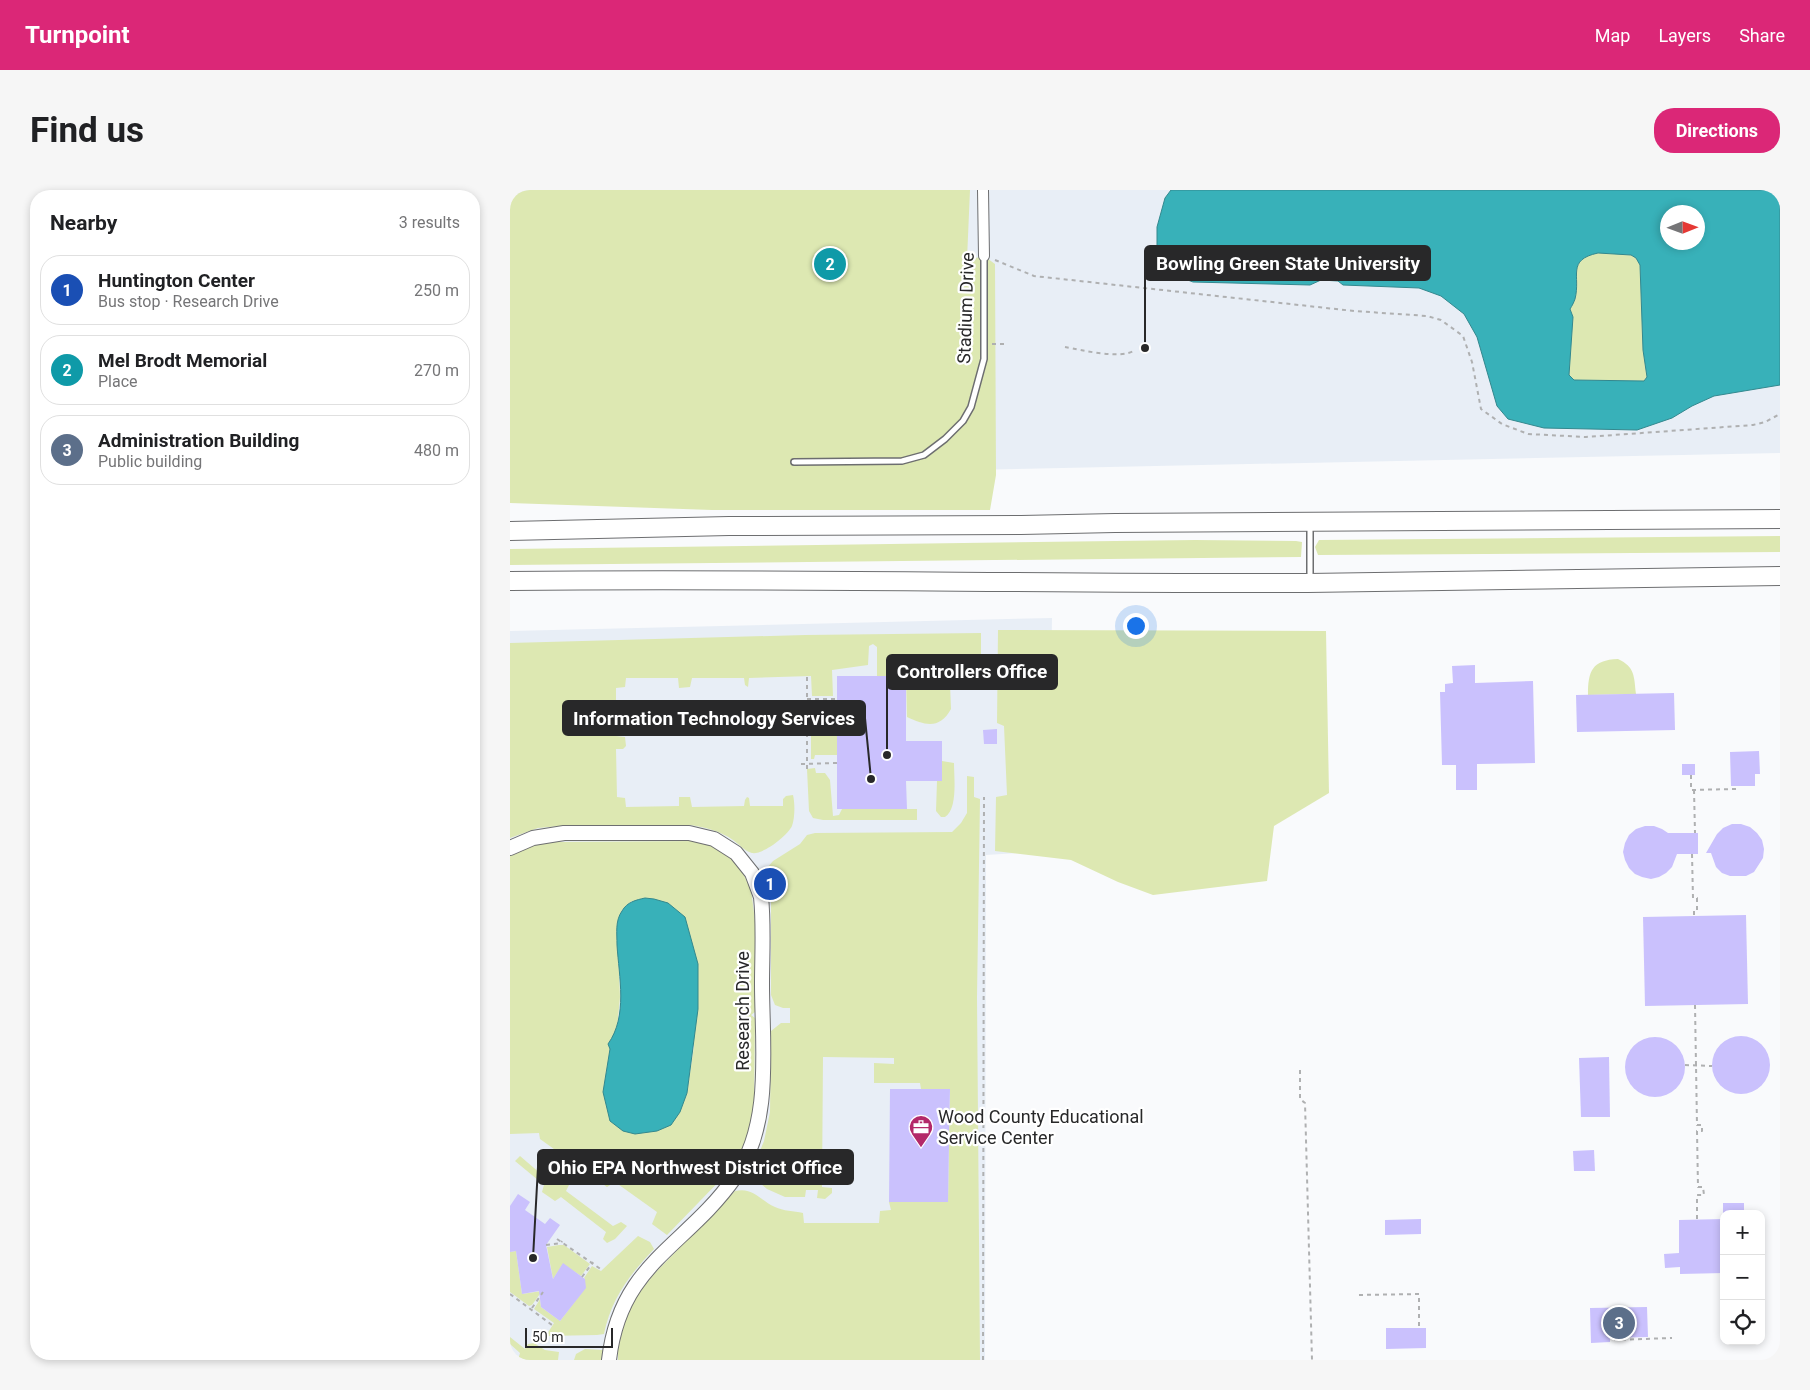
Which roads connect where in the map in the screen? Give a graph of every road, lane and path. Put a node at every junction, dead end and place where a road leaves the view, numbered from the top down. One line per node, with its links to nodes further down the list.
1 (983, 190): 2 (street, Stadium Drive)
2 (984, 256): 3 (lane, Stadium Drive); 7 (path)
3 (984, 344): 4 (path); 8 (lane, Stadium Drive)
4 (1004, 344)
5 (1065, 348): 6 (path)
6 (1135, 350)
7 (1780, 414)
8 (794, 462)
9 (510, 520): 12 (highway)
10 (1780, 520): 11 (highway)
11 (1310, 523): 12 (highway); 16 (lane)
12 (729, 526): 13 (highway)
13 (510, 530)
14 (1780, 576): 16 (highway)
15 (510, 581): 16 (highway)
16 (1310, 583)
17 (807, 677): 18 (path)
18 (807, 699): 19 (path); 23 (path)
19 (829, 699): 20 (path); 21 (path)
20 (837, 699)
21 (830, 703)
22 (801, 764): 23 (path)
23 (807, 764): 24 (path); 25 (path)
24 (837, 764)
25 (807, 769)
26 (1691, 775): 28 (path)
27 (1736, 789): 28 (path)
28 (1694, 790): 30 (path)
29 (984, 798): 55 (path)
30 (1695, 833)
31 (510, 848): 54 (street, Research Drive)
32 (1692, 854): 33 (path)
33 (1694, 916)
34 (1695, 1005): 36 (path)
35 (1684, 1066): 36 (path)
36 (1696, 1066): 37 (path); 39 (path)
37 (1712, 1066)
38 (1300, 1070): 56 (path)
39 (1697, 1219)
40 (557, 1239): 41 (path)
41 (562, 1242): 42 (path); 43 (path)
42 (546, 1245)
43 (593, 1263): 44 (path); 45 (path)
44 (602, 1270)
45 (582, 1277)
46 (543, 1292): 49 (path)
47 (510, 1294): 49 (path)
48 (1359, 1295): 51 (path)
49 (532, 1309): 50 (path)
50 (552, 1325)
51 (1419, 1328)
52 (1672, 1338): 53 (path)
53 (1614, 1340)
54 (609, 1360)
55 (983, 1360)
56 (1312, 1360)

